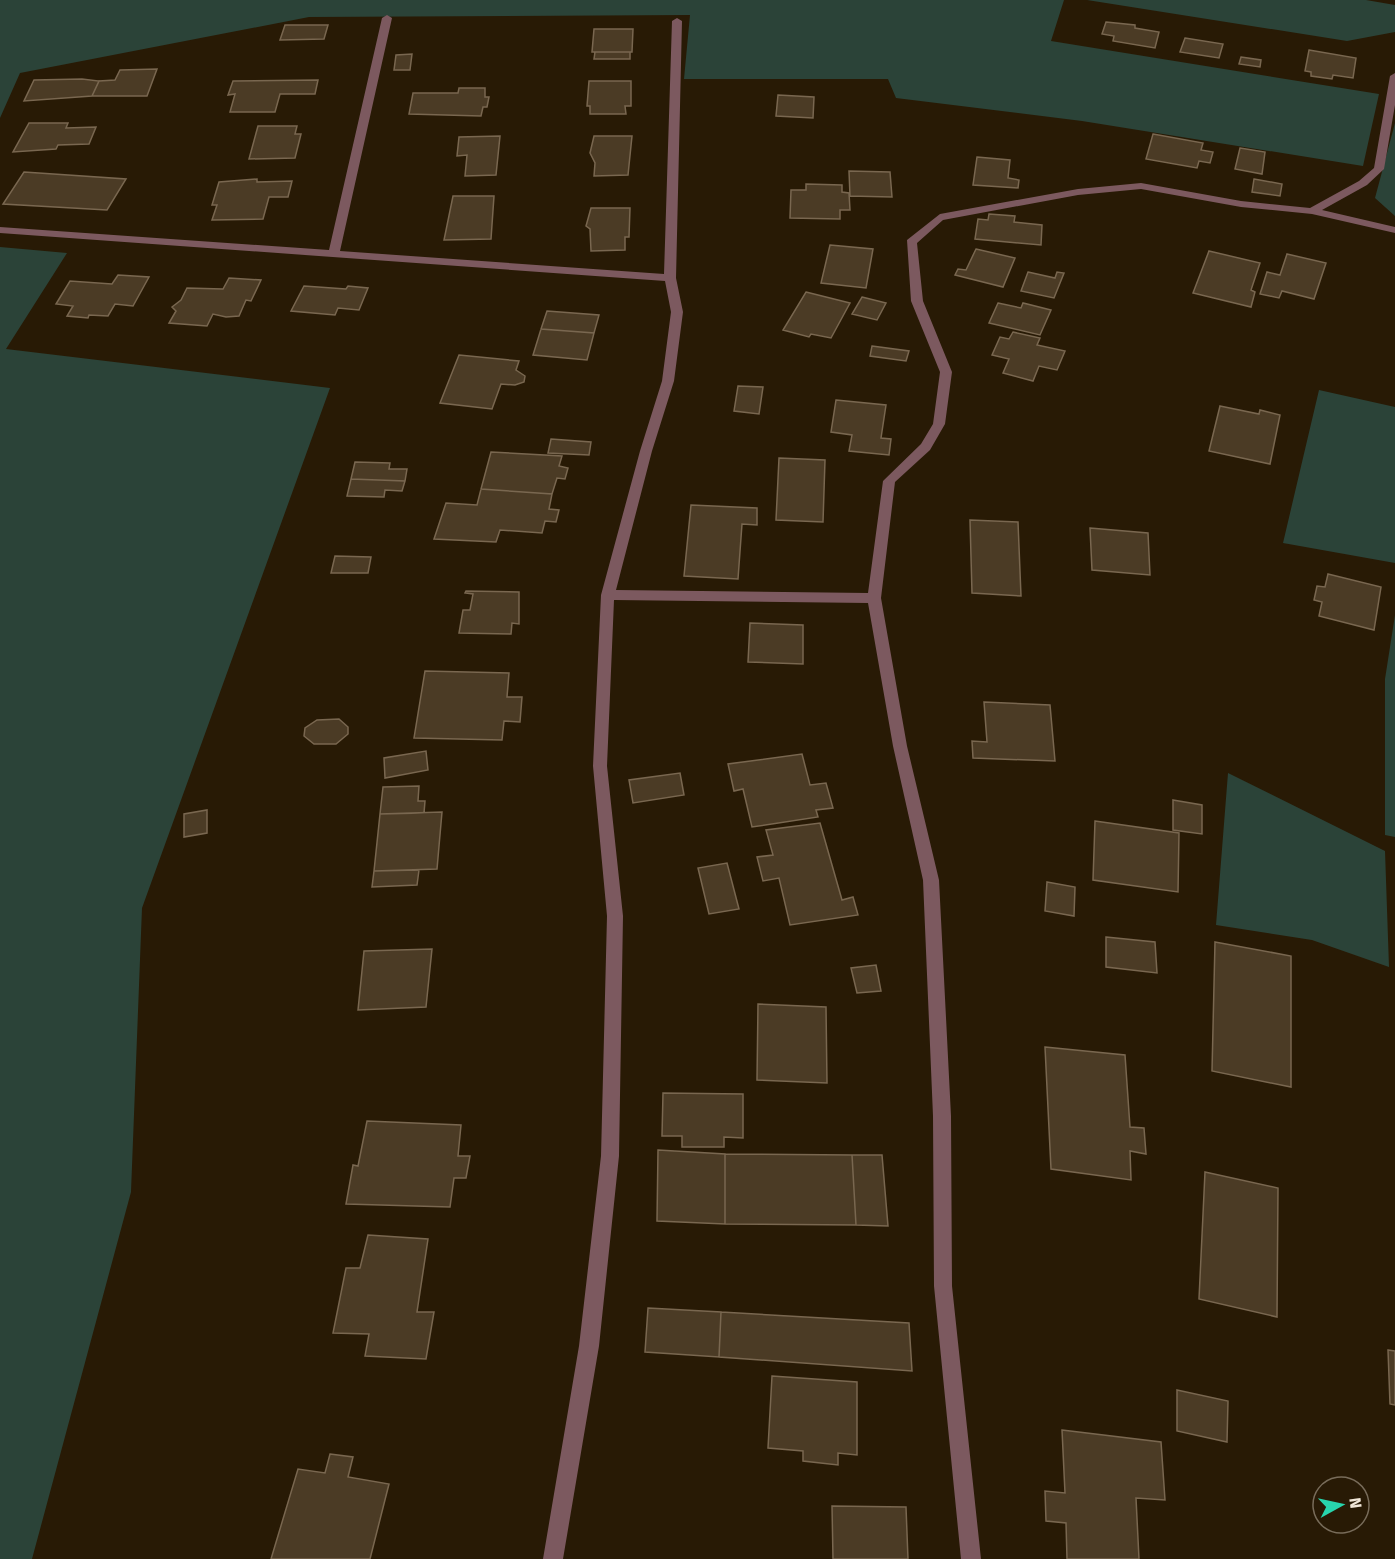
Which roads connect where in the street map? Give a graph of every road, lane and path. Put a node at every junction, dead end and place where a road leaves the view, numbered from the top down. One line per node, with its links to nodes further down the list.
1 (387, 18): 7 (street)
2 (677, 21): 8 (street)
3 (1395, 76): 4 (street)
4 (1312, 211): 6 (street); 10 (street)
5 (0, 230): 7 (street)
6 (1395, 230)
7 (334, 253): 8 (street)
8 (670, 279): 9 (street)
9 (609, 595): 10 (street); 11 (street)
10 (874, 598): 12 (street)
11 (553, 1559)
12 (971, 1559)

